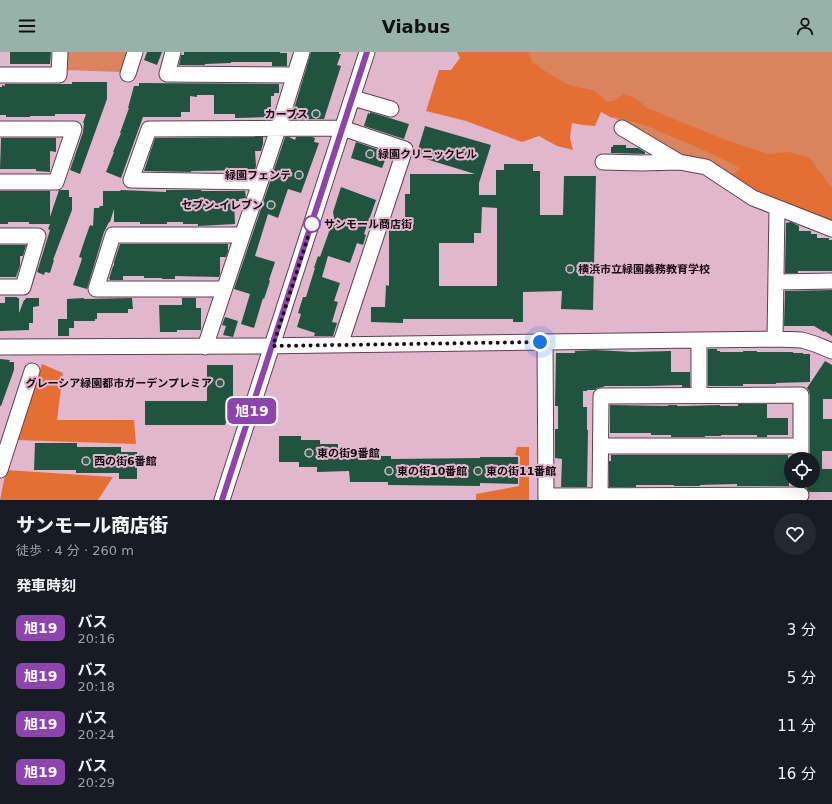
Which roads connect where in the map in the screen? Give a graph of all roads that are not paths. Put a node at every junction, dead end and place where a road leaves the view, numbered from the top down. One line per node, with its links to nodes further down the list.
1 (60, 52): 7 (street)
2 (135, 52): 6 (street)
3 (174, 52): 8 (street)
4 (302, 52): 8 (street)
5 (367, 52): 9 (street)
6 (128, 74)
7 (0, 75)
8 (295, 75): 14 (street)
9 (353, 98): 10 (street); 11 (street)
10 (391, 109)
11 (342, 128): 14 (street); 30 (street); 31 (street)
12 (622, 128): 16 (street)
13 (0, 129): 17 (street)
14 (278, 129): 18 (street); 18 (street)
15 (603, 162): 16 (street)
16 (679, 162): 19 (street)
17 (0, 182)
18 (260, 182): 22 (street)
19 (777, 208): 20 (street); 24 (street)
20 (832, 229)
21 (0, 236): 25 (street)
22 (242, 236): 26 (street); 26 (street)
23 (832, 281): 24 (street)
24 (776, 282): 27 (street)
25 (0, 287)
26 (224, 289): 33 (street)
27 (775, 339): 28 (street); 34 (street)
28 (699, 340): 29 (street); 36 (street)
29 (545, 342): 30 (street); 42 (street)
30 (340, 345): 31 (street)
31 (273, 346): 33 (street); 44 (street)
32 (0, 347): 33 (street)
33 (205, 347)
34 (832, 351)
35 (32, 371): 40 (street)
36 (699, 395): 37 (street); 39 (street)
37 (601, 446): 38 (street); 43 (street)
38 (784, 452)
39 (800, 452)
40 (0, 470)
41 (801, 492): 43 (street)
42 (546, 498): 43 (street)
43 (600, 498)
44 (222, 500)

